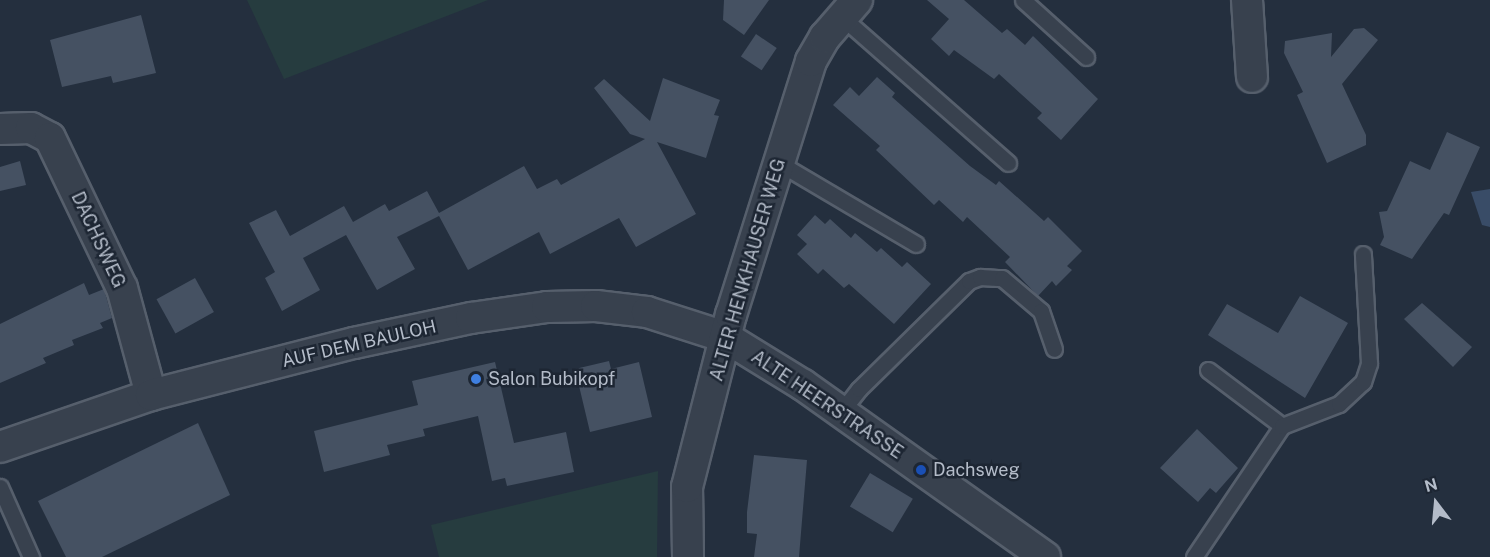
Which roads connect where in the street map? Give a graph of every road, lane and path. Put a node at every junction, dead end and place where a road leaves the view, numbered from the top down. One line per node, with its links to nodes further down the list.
1 (1023, 0): 4 (lane)
2 (1247, 0): 5 (street)
3 (849, 8): 7 (street, ALTER HENKHAUSER WEG); 8 (lane)
4 (1086, 57)
5 (1252, 77)
6 (0, 129): 14 (street, DACHSWEG)
7 (779, 163): 9 (lane); 11 (street, ALTER HENKHAUSER WEG)
8 (1008, 163)
9 (916, 244)
10 (1363, 254): 16 (lane)
11 (726, 337): 14 (street, AUF DEM BAULOH); 15 (street, ALTE HEERSTRASSE); 20 (street, ALTER HENKHAUSER WEG)
12 (1054, 349): 15 (lane)
13 (1208, 370): 16 (lane)
14 (151, 395): 17 (street, AUF DEM BAULOH)
15 (841, 412): 21 (street, ALTE HEERSTRASSE)
16 (1282, 426): 22 (lane)
17 (0, 447)
18 (0, 487): 19 (lane)
19 (30, 557)
20 (688, 557)
21 (1045, 557)
22 (1194, 557)

